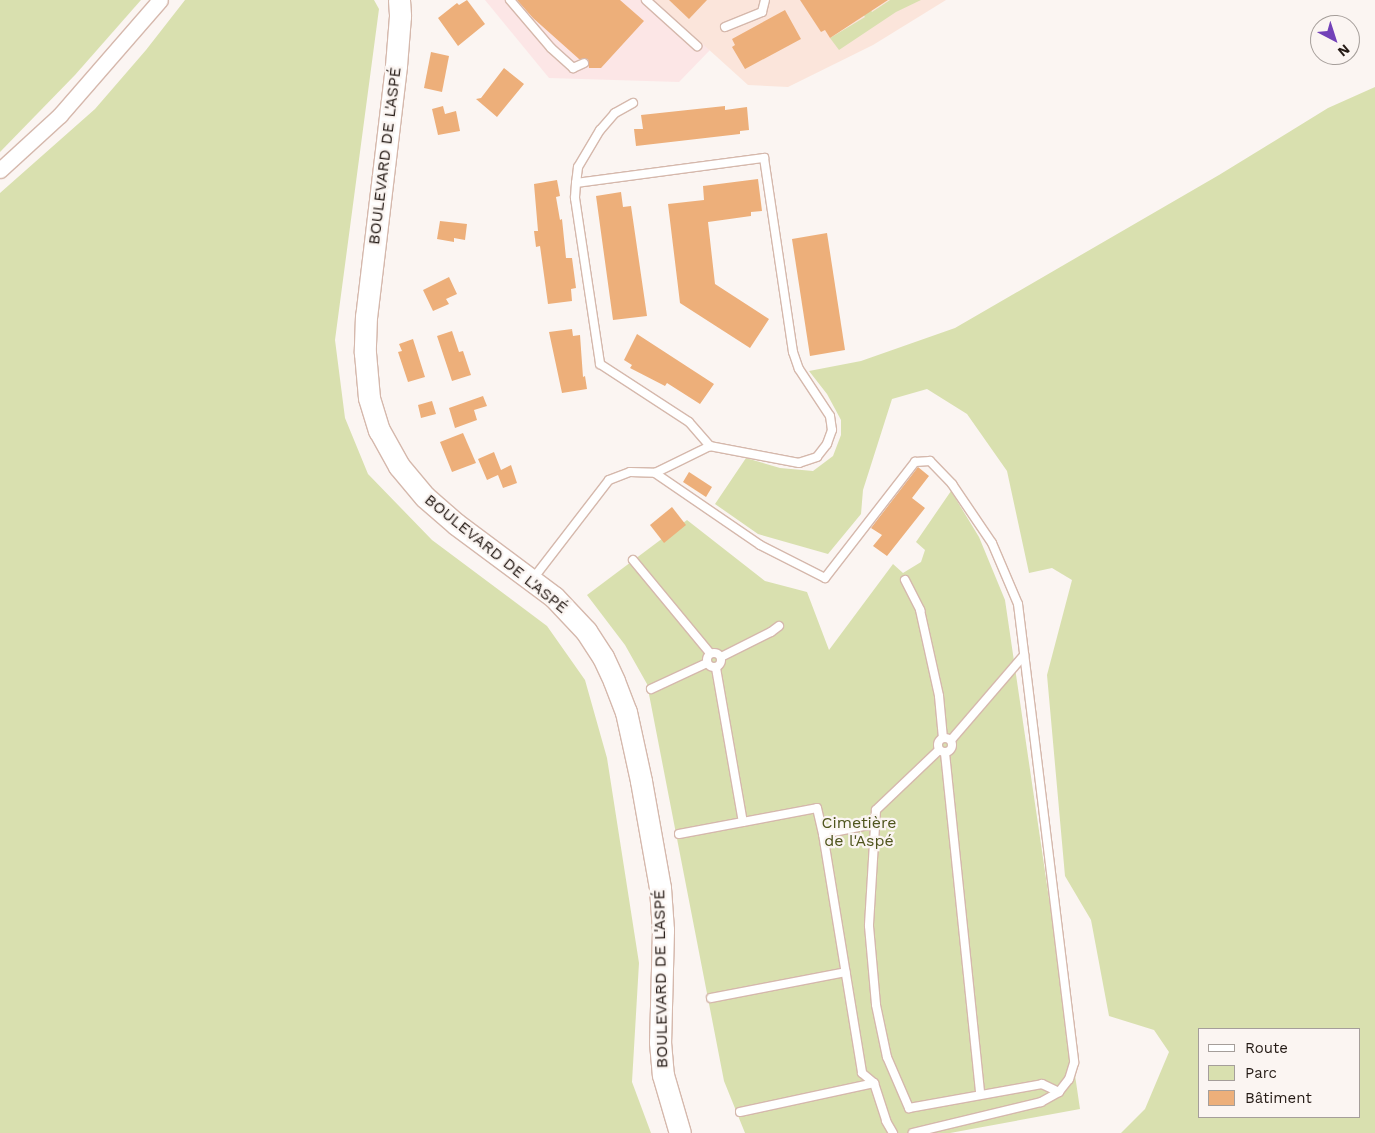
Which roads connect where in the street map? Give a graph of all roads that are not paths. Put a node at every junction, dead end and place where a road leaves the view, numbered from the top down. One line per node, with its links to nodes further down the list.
1 (160, 0): 10 (street)
2 (399, 0): 15 (main road, BOULEVARD DE L'ASPÉ)
3 (510, 0): 8 (lane)
4 (646, 0): 7 (lane)
5 (765, 0): 6 (lane)
6 (725, 27)
7 (697, 46)
8 (584, 64)
9 (632, 103): 11 (lane)
10 (0, 170)
11 (576, 183): 12 (lane); 12 (lane)
12 (710, 446): 13 (lane)
13 (655, 473): 15 (lane); 19 (lane)
14 (633, 560): 18 (lane)
15 (532, 580): 36 (main road, BOULEVARD DE L'ASPÉ)
16 (905, 580): 24 (lane)
17 (779, 626): 20 (lane)
18 (710, 654): 20 (lane); 21 (lane)
19 (1024, 655): 24 (lane); 33 (lane)
20 (721, 657): 22 (lane)
21 (707, 663): 22 (lane); 23 (lane)
22 (716, 668): 26 (lane)
23 (651, 689)
24 (947, 739): 25 (lane); 25 (lane)
25 (942, 751): 27 (lane); 34 (lane)
26 (743, 822): 28 (lane); 29 (lane)
27 (874, 824): 29 (lane); 34 (lane)
28 (679, 834)
29 (823, 834): 30 (lane)
30 (846, 972): 31 (lane); 32 (lane)
31 (711, 998)
32 (874, 1083): 35 (lane); 37 (lane)
33 (1059, 1092): 34 (lane); 38 (lane)
34 (980, 1094)
35 (740, 1112)
36 (680, 1133)
37 (893, 1133)
38 (913, 1133)

